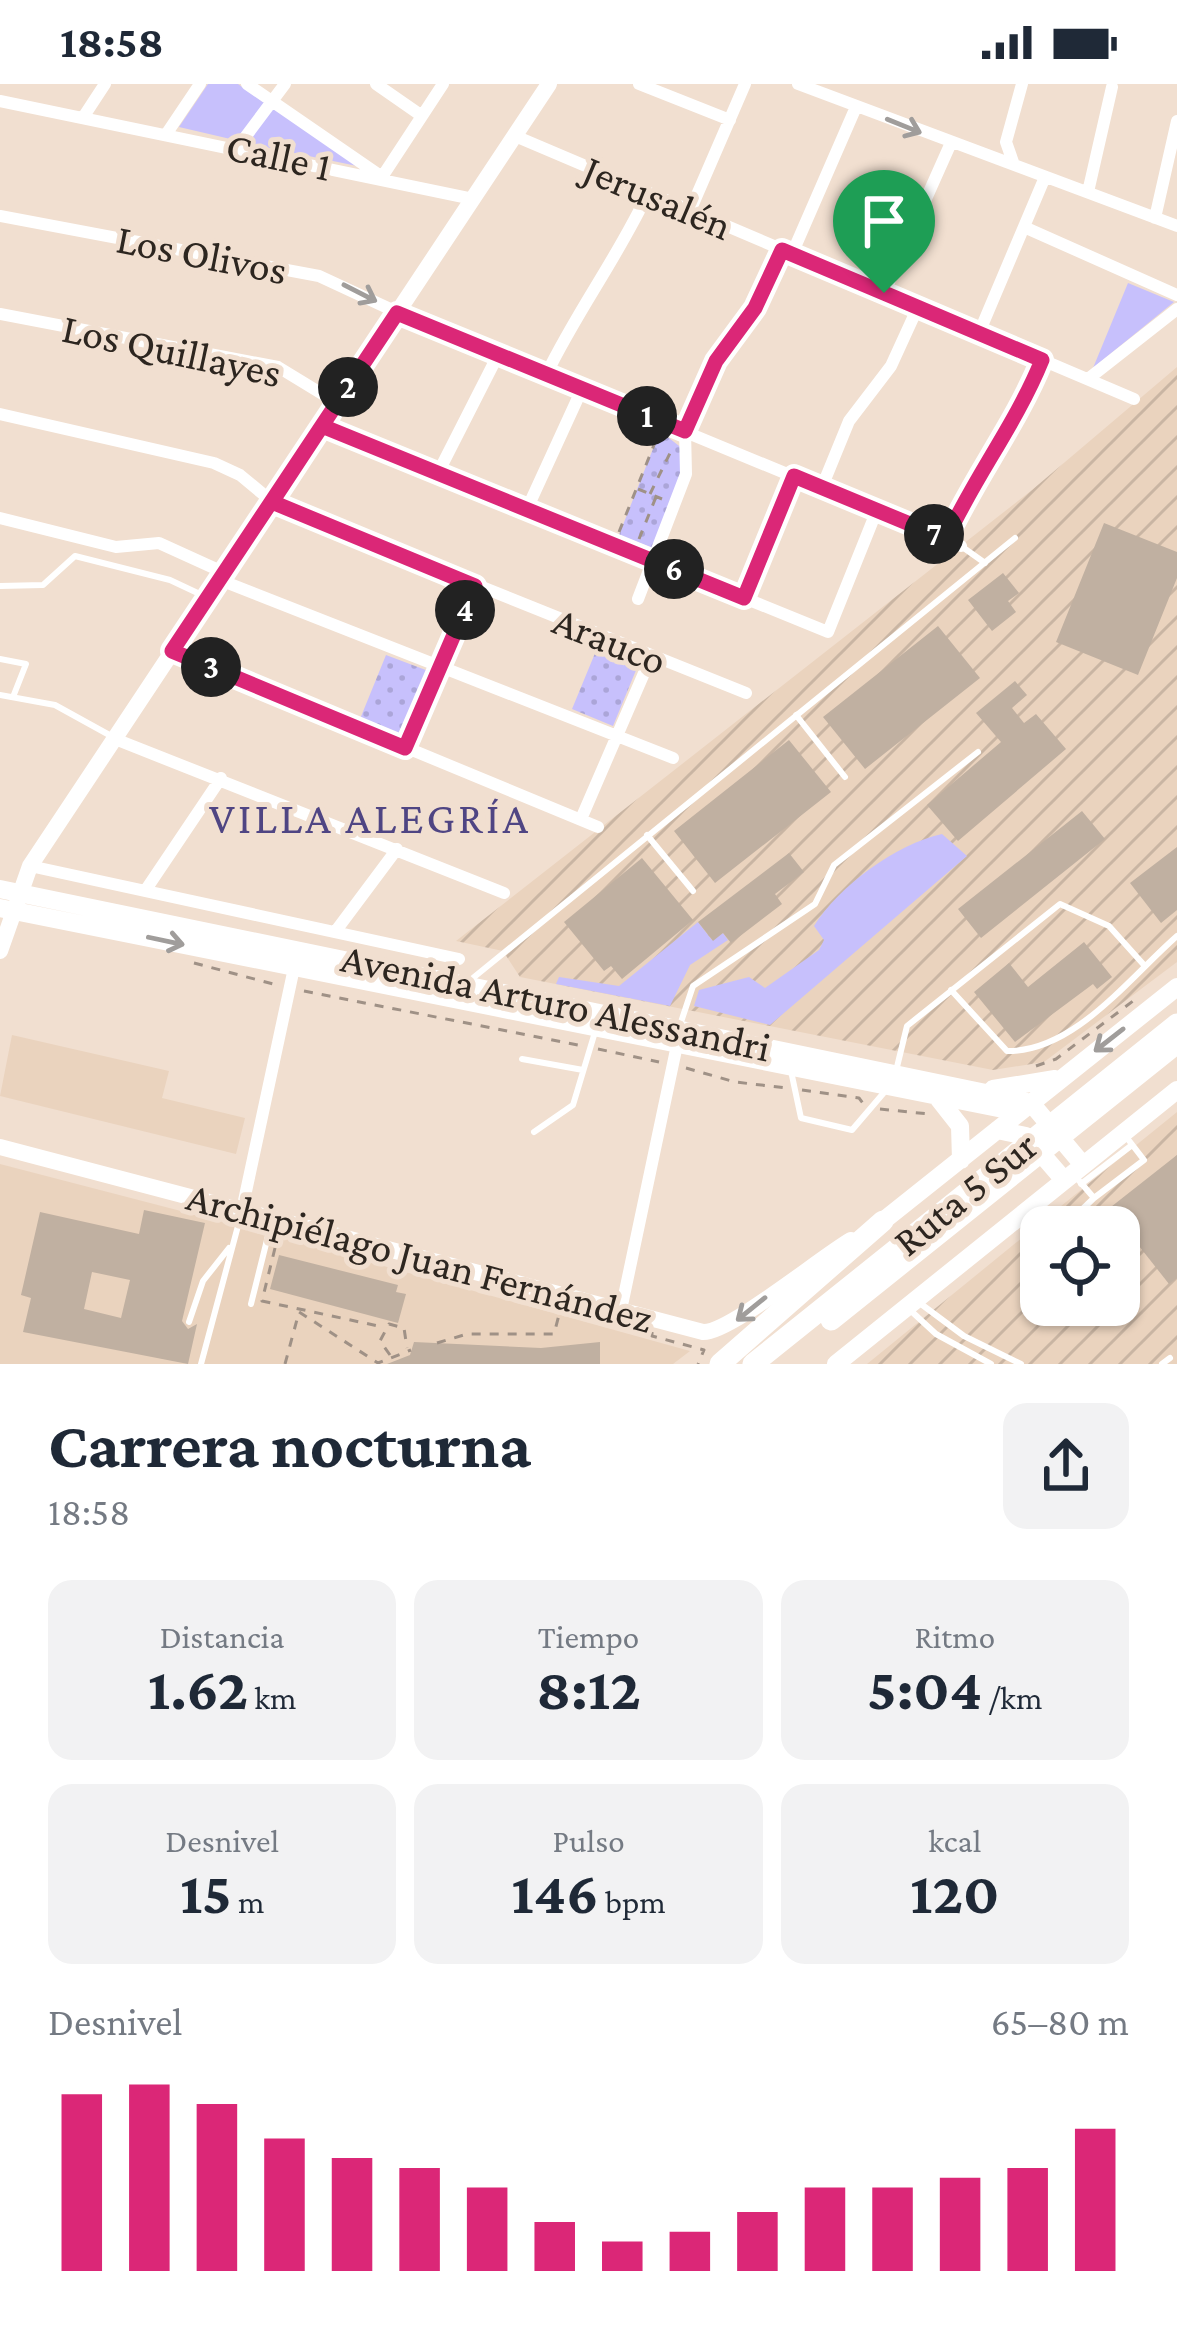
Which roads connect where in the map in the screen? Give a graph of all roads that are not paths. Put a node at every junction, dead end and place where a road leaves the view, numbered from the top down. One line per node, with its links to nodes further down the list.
1 (105, 84): 16 (street)
2 (200, 84): 20 (street)
3 (248, 84): 14 (street)
4 (285, 84): 14 (street)
5 (376, 84): 17 (street)
6 (442, 84): 17 (street)
7 (549, 84): 21 (street)
8 (639, 84): 18 (street)
9 (746, 84): 18 (street)
10 (798, 84): 15 (street)
11 (1018, 85): 24 (street)
12 (1112, 87): 27 (street)
13 (0, 101): 16 (street, Calle 1)
14 (272, 102): 23 (street); 25 (street)
15 (856, 107): 22 (street, one-way to 22); 35 (street)
16 (84, 116): 20 (street, Calle 1)
17 (422, 116): 25 (street)
18 (730, 120): 30 (street)
19 (1177, 121): 32 (street)
20 (167, 133): 23 (street, Calle 1)
21 (514, 136): 28 (street, Jerusalén); 29 (street)
22 (950, 145): 24 (street); 36 (street)
23 (237, 148): 25 (street, Calle 1)
24 (1012, 162): 26 (street)
25 (382, 177): 29 (street, Calle 1)
26 (1045, 177): 27 (street); 34 (street)
27 (1088, 192): 32 (street)
28 (648, 193): 30 (street, Jerusalén); 45 (street)
29 (473, 199): 40 (street)
30 (690, 211): 35 (street, Jerusalén)
31 (0, 216): 40 (street, Los Olivos, one-way to 40)
32 (1155, 218): 33 (street)
33 (1177, 226)
34 (1024, 227): 37 (street); 42 (street)
35 (787, 252): 36 (street, Jerusalén); 52 (street)
36 (884, 293): 38 (street, Jerusalén)
37 (1177, 296)
38 (918, 307): 42 (street, Jerusalén); 55 (street)
39 (1177, 310): 46 (street)
40 (397, 313): 43 (street, Los Olivos); 49 (street)
41 (0, 314): 49 (street, Los Quillayes)
42 (979, 333): 44 (street, Jerusalén)
43 (498, 355): 45 (street, Los Olivos); 53 (street)
44 (1042, 360): 46 (street, Jerusalén); 61 (street)
45 (546, 375): 47 (street, Los Olivos)
46 (1088, 379): 48 (street, Jerusalén)
47 (582, 389): 52 (street, Los Olivos); 57 (street)
48 (1134, 399)
49 (338, 403): 51 (street)
50 (0, 414): 56 (street, Arauco)
51 (322, 426): 53 (street); 56 (street)
52 (685, 431): 54 (street, Los Olivos); 63 (street)
53 (438, 473): 57 (street)
54 (794, 476): 55 (street, Los Olivos); 69 (street)
55 (822, 487): 58 (street, Los Olivos)
56 (273, 503): 65 (street); 67 (street, Arauco)
57 (527, 509): 63 (street)
58 (877, 510): 61 (street, Los Olivos); 69 (street)
59 (0, 518): 65 (street)
60 (1016, 538): 64 (lane)
61 (946, 539): 62 (street, Los Olivos)
62 (961, 546): 64 (lane)
63 (653, 561): 69 (street); 70 (street)
64 (985, 563): 78 (lane)
65 (222, 576): 68 (street); 74 (street)
66 (0, 586): 68 (lane)
67 (475, 586): 72 (street, Arauco); 74 (street)
68 (208, 598): 71 (street)
69 (744, 598)
70 (638, 599)
71 (172, 651): 80 (street); 81 (street)
72 (652, 657): 75 (street, Arauco); 79 (street)
73 (0, 659): 77 (lane)
74 (440, 668): 79 (street); 81 (street)
75 (746, 694)
76 (0, 695): 77 (lane)
77 (13, 697): 80 (lane)
78 (796, 715): 84 (lane); 88 (lane)
79 (617, 738): 83 (street); 86 (street)
80 (115, 739): 85 (street); 90 (street)
81 (405, 748): 86 (street)
82 (977, 752): 106 (lane)
83 (673, 758)
84 (845, 776)
85 (221, 778): 89 (street); 91 (street)
86 (580, 819): 87 (street)
87 (598, 826)
88 (647, 835): 92 (lane); 101 (lane)
89 (397, 849): 93 (street); 95 (street)
90 (30, 866): 91 (street, Avenida Arturo Alessandri); 94 (street)
91 (145, 891): 95 (street, Avenida Arturo Alessandri)
92 (693, 891)
93 (504, 893)
94 (6, 908): 97 (street); 100 (main road, Avenida Arturo Alessandri, one-way to 100); 101 (main road, Avenida Arturo Alessandri)
95 (335, 932): 98 (street, Avenida Arturo Alessandri)
96 (1177, 936): 99 (lane)
97 (0, 951)
98 (460, 958)
99 (1144, 965): 103 (lane); 103 (lane)
100 (291, 978): 104 (main road, Avenida Arturo Alessandri); 129 (street)
101 (467, 982): 104 (lane); 106 (main road, Avenida Arturo Alessandri)
102 (1177, 987): 112 (main road, one-way to 112)
103 (951, 990): 113 (lane)
104 (449, 999): 107 (main road, Avenida Arturo Alessandri)
105 (1177, 1024): 119 (highway, Ruta 5 Sur)
106 (678, 1037): 107 (main road, Avenida Arturo Alessandri); 110 (main road, Avenida Arturo Alessandri); 113 (main road, Avenida Arturo Alessandri); 135 (street)
107 (593, 1038): 111 (lane)
108 (1177, 1042): 119 (highway, Ruta 5 Sur)
109 (522, 1060): 111 (lane)
110 (790, 1068): 113 (main road, Avenida Arturo Alessandri); 113 (lane)
111 (583, 1070): 121 (lane)
112 (1061, 1078): 114 (main road); 118 (main road)
113 (892, 1081): 114 (main road, Avenida Arturo Alessandri); 117 (main road, Avenida Arturo Alessandri)
114 (976, 1090): 118 (main road, Avenida Arturo Alessandri)
115 (1177, 1090): 116 (main road)
116 (1169, 1104): 122 (main road)
117 (937, 1107): 118 (main road, Avenida Arturo Alessandri); 125 (main road)
118 (1025, 1108): 120 (main road); 126 (main road)
119 (1076, 1114): 124 (highway, Ruta 5 Sur)
120 (998, 1130): 125 (main road); 126 (main road)
121 (534, 1132)
122 (1128, 1139): 126 (main road); 127 (lane)
123 (0, 1147): 129 (street, Archipiélago Juan Fernández)
124 (1024, 1155): 140 (highway, Ruta 5 Sur); 141 (highway, Ruta 5 Sur)
125 (961, 1160): 131 (main road)
126 (1080, 1174): 127 (lane); 133 (main road)
127 (1094, 1198): 128 (lane)
128 (1086, 1206)
129 (242, 1210): 130 (street, Archipiélago Juan Fernández); 132 (lane)
130 (273, 1218): 134 (lane); 135 (street, Archipiélago Juan Fernández)
131 (883, 1221): 135 (street, Archipiélago Juan Fernández, one-way to 135); 139 (highway)
132 (232, 1245): 136 (lane); 138 (lane)
133 (911, 1303): 142 (main road); 143 (lane); 144 (lane)
134 (251, 1304)
135 (621, 1310)
136 (189, 1322)
137 (1170, 1358): 145 (lane)
138 (201, 1364)
139 (720, 1364)
140 (753, 1364)
141 (776, 1364)
142 (836, 1364)
143 (992, 1364)
144 (1021, 1364)
145 (1162, 1364)

